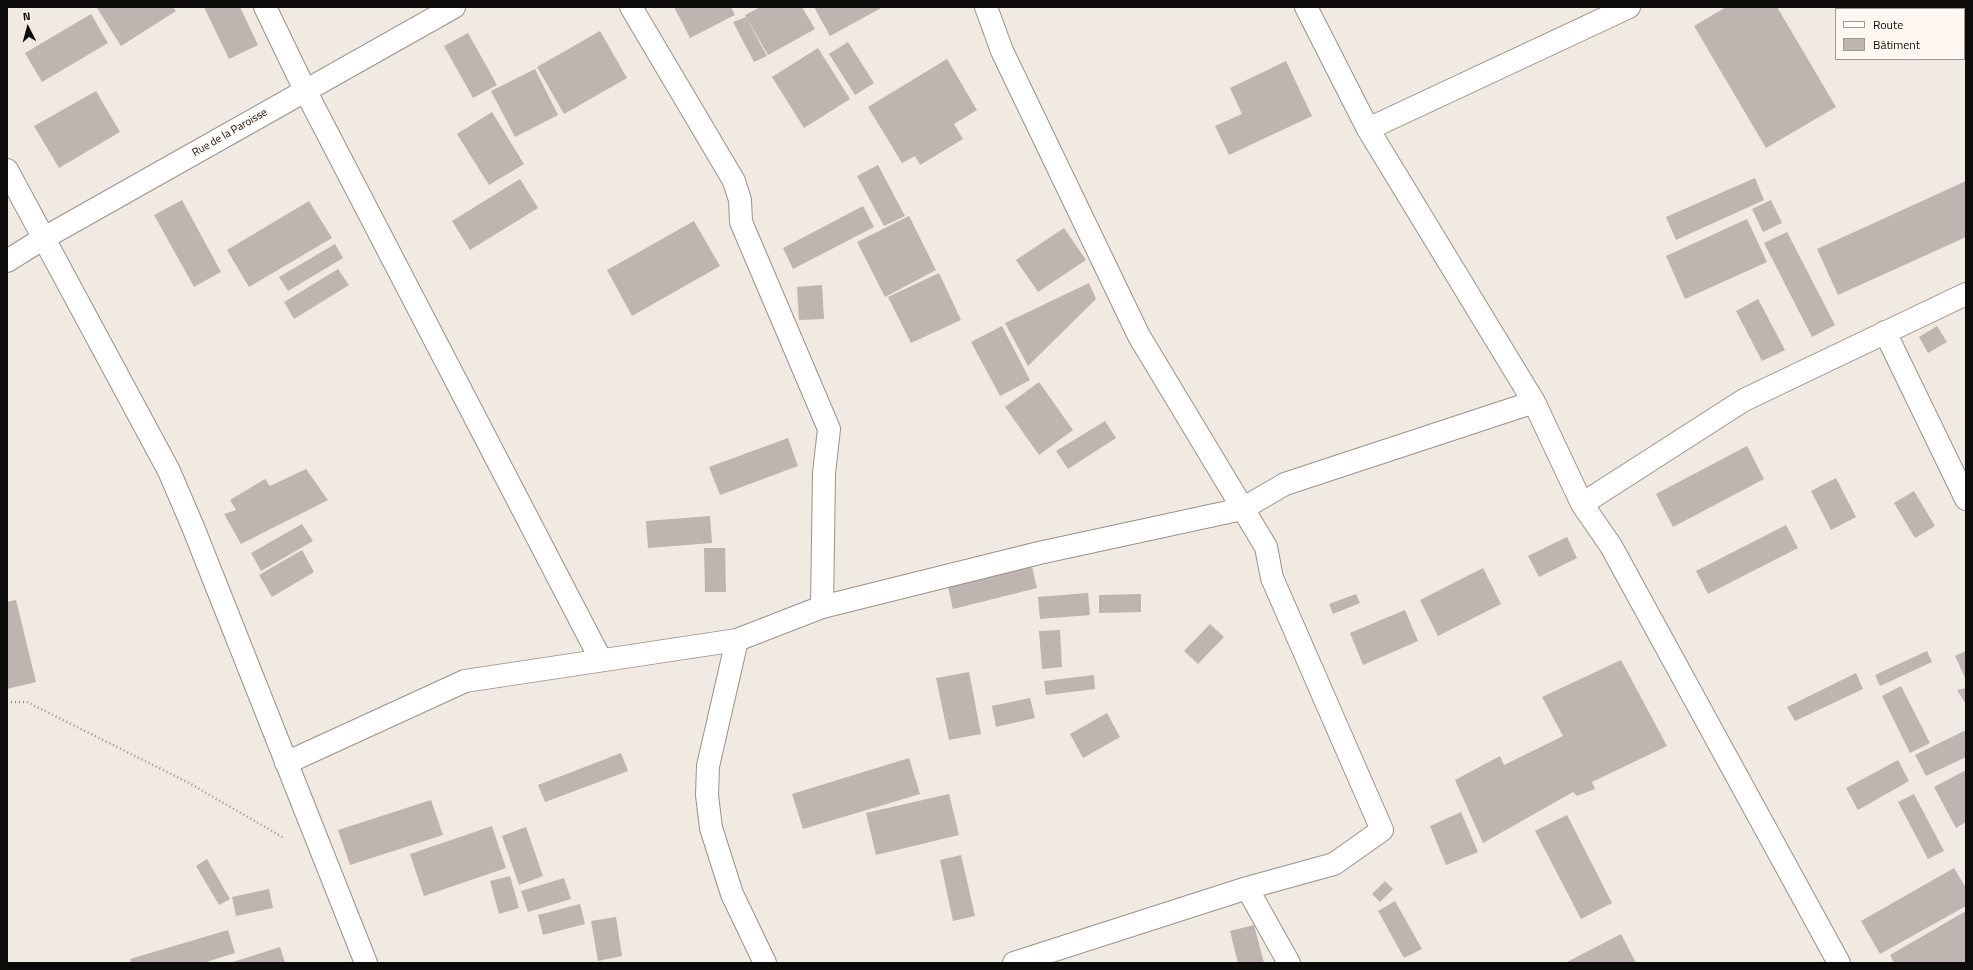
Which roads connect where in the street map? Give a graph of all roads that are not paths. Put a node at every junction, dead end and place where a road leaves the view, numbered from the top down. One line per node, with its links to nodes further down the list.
1 (265, 7): 7 (street)
2 (454, 7): 7 (street, Rue de la Paroisse)
3 (631, 7): 18 (street)
4 (986, 7): 17 (street)
5 (1306, 7): 8 (street)
6 (1629, 7): 8 (street)
7 (305, 90): 10 (street, Rue de la Paroisse); 20 (street)
8 (1368, 129): 14 (street)
9 (7, 170): 10 (street)
10 (44, 238): 11 (street, Rue de la Paroisse); 21 (street)
11 (7, 261)
12 (1966, 294): 13 (street)
13 (1885, 332): 15 (street); 16 (street)
14 (1534, 402): 16 (street); 17 (street)
15 (1966, 499)
16 (1582, 504): 27 (street)
17 (1242, 509): 18 (street); 22 (street)
18 (822, 607): 19 (street)
19 (736, 640): 20 (street); 24 (street)
20 (601, 660): 21 (street)
21 (286, 763): 23 (street)
22 (1246, 888): 25 (street); 26 (street)
23 (366, 963)
24 (765, 963)
25 (1014, 963)
26 (1289, 963)
27 (1839, 963)

